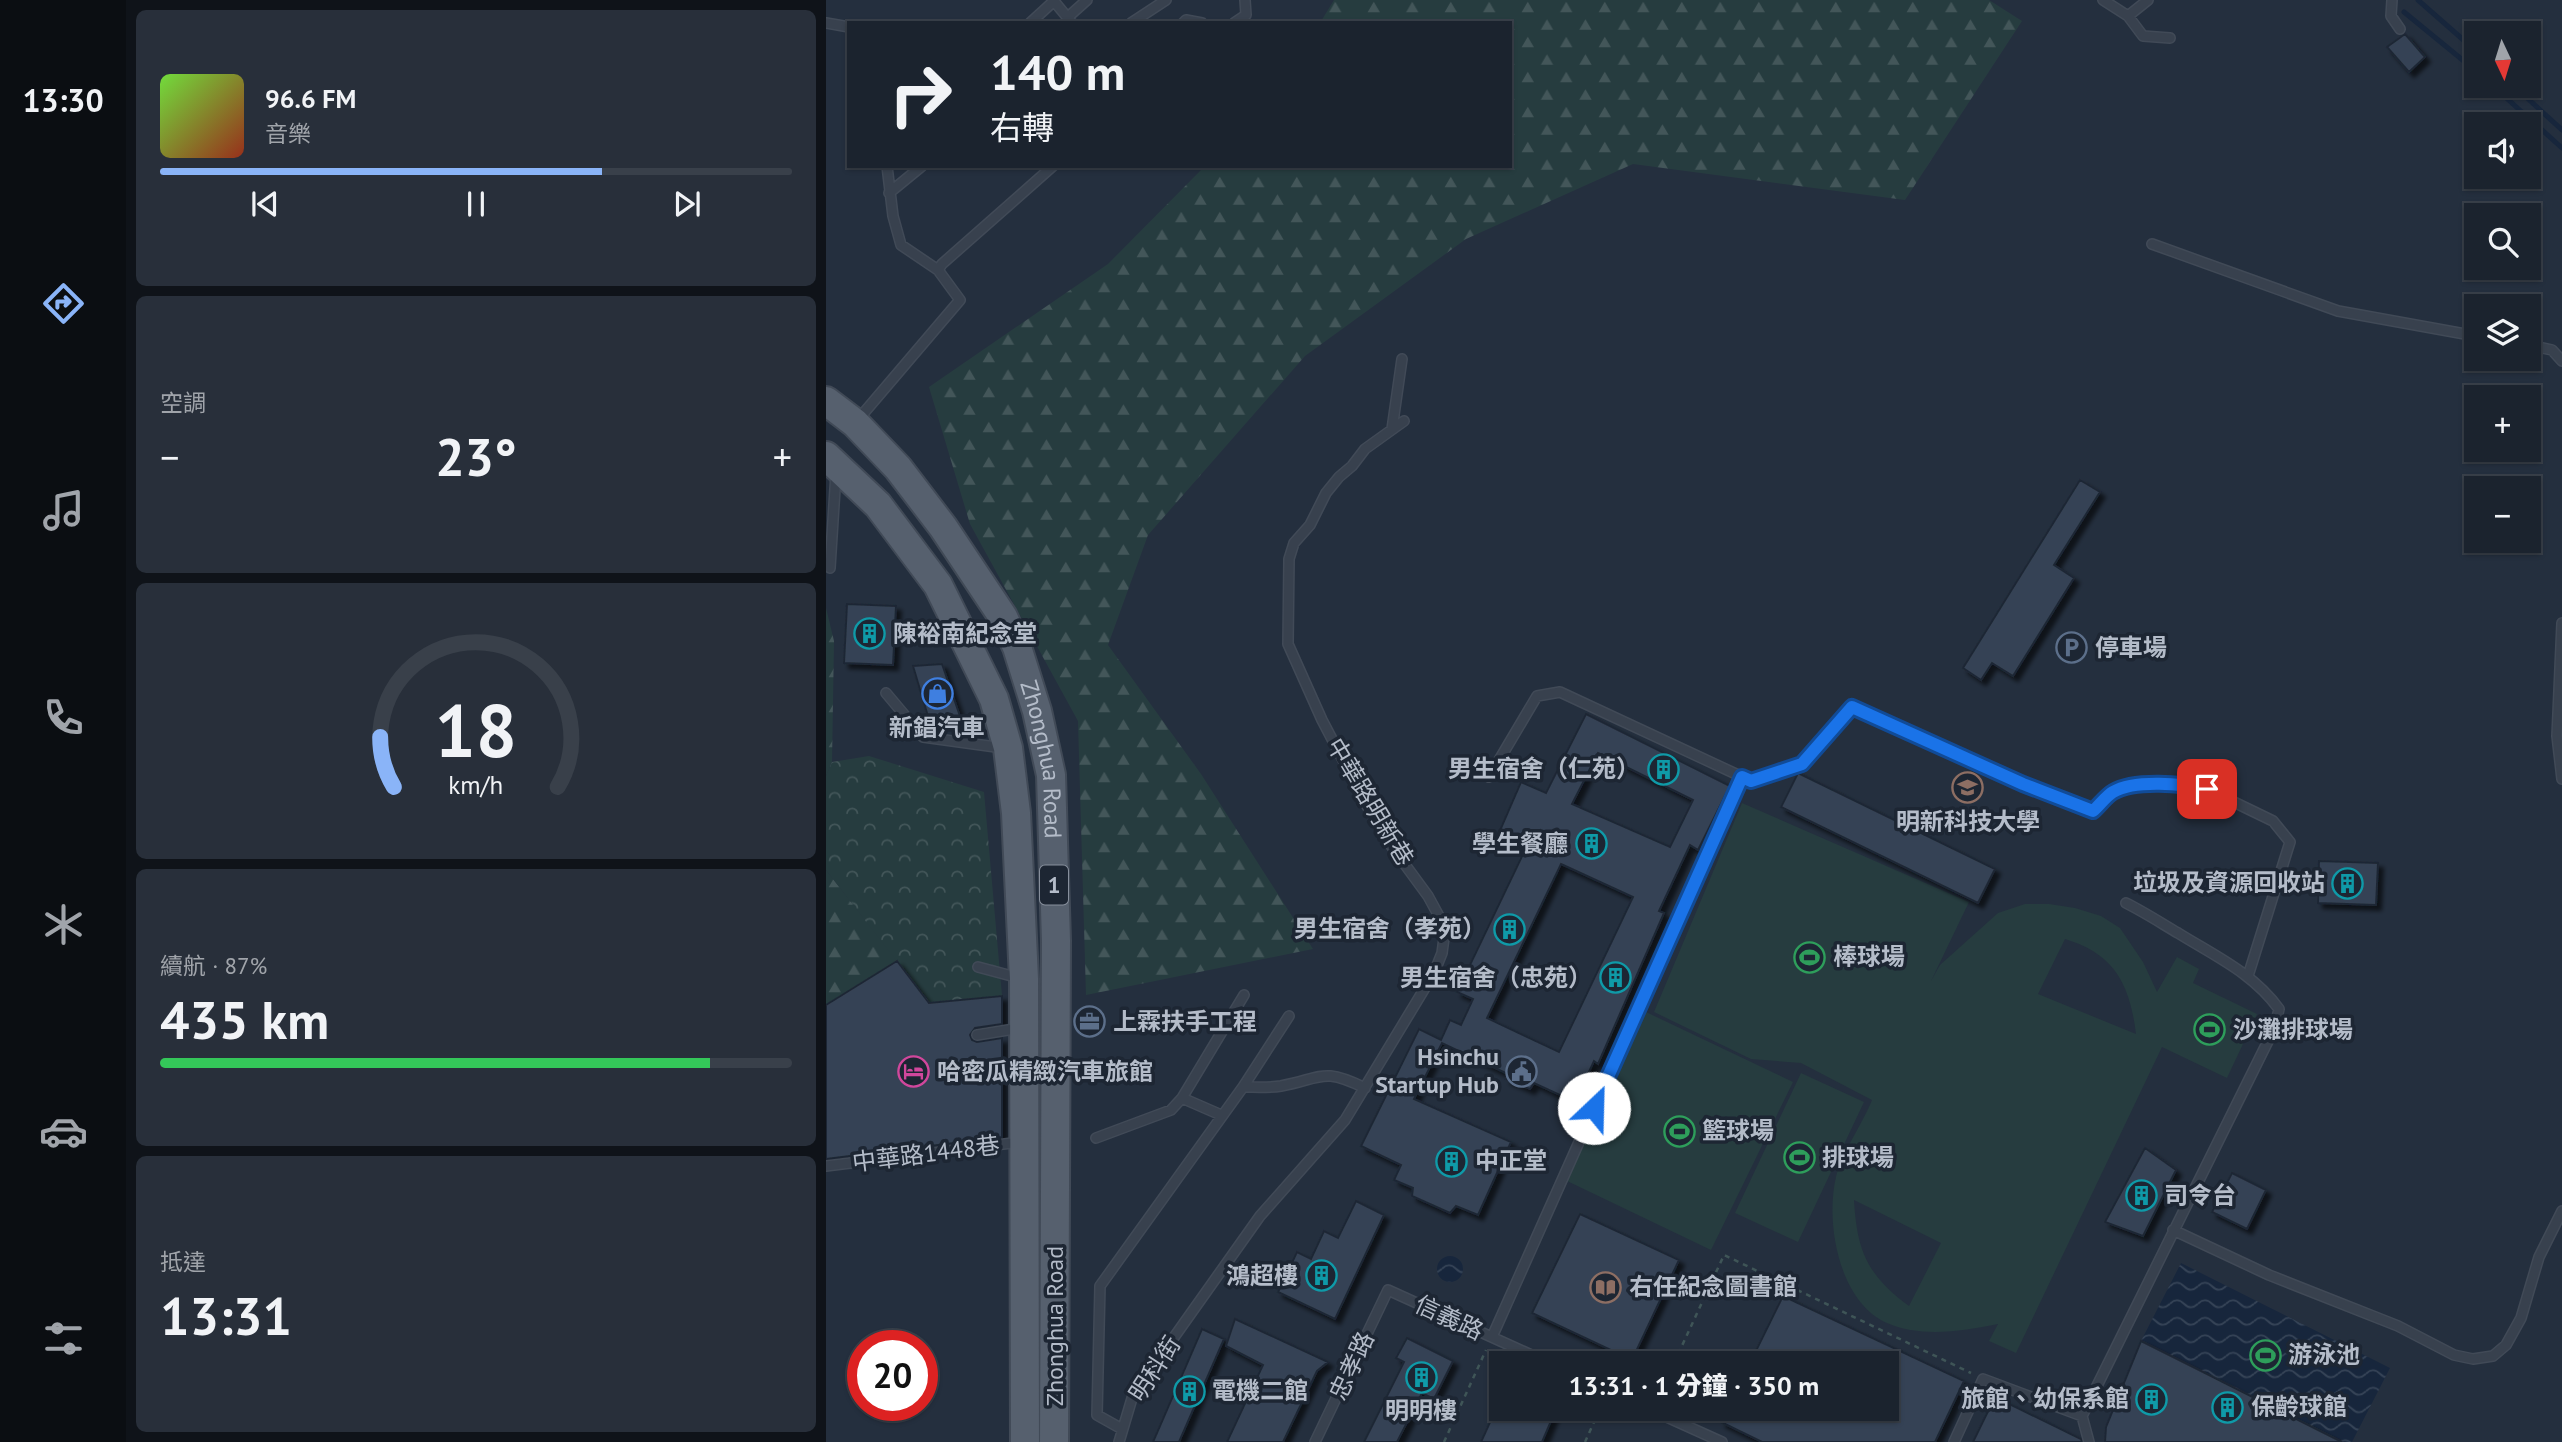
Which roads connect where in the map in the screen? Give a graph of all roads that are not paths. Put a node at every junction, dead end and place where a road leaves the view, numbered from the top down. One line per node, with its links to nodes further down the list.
1 (1087, 0): 9 (lane)
2 (1166, 0): 11 (lane)
3 (1245, 0): 12 (lane)
4 (2103, 0): 8 (lane)
5 (2148, 0): 8 (lane)
6 (2392, 0): 15 (lane)
7 (1054, 1): 9 (lane); 10 (lane)
8 (2129, 16): 16 (lane)
9 (1070, 20)
10 (1032, 21)
11 (1134, 21)
12 (1237, 21)
13 (826, 23): 14 (lane)
14 (847, 27)
15 (2400, 29)
16 (2170, 37)
17 (887, 168): 20 (lane)
18 (920, 168): 20 (lane)
19 (1051, 168): 22 (lane)
20 (890, 193): 22 (lane)
21 (2152, 244): 23 (lane)
22 (938, 270): 29 (lane)
23 (2464, 334)
24 (2541, 348): 26 (lane)
25 (1402, 359): 30 (lane)
26 (2562, 361)
27 (826, 401): 29 (main road, Zhonghua Road / 1)
28 (1404, 421): 30 (lane, 中華路明新巷)
29 (855, 423): 63 (main road, Zhonghua Road / 1)
30 (1392, 429): 48 (lane, 中華路明新巷)
31 (831, 460): 32 (lane); 35 (main road, Zhonghua Road / 1)
32 (830, 568)
33 (2562, 623): 38 (lane)
34 (886, 693): 35 (lane)
35 (1008, 748): 42 (main road, Zhonghua Road / 1)
36 (1489, 777): 37 (lane)
37 (1742, 777): 41 (lane); 57 (lane)
38 (2562, 779)
39 (2126, 903): 41 (lane)
40 (978, 967): 42 (lane)
41 (2248, 976): 55 (lane)
42 (1024, 979): 45 (main road, Zhonghua Road / 1)
43 (1244, 995): 49 (lane)
44 (1289, 1016): 47 (lane)
45 (1025, 1027): 46 (lane); 52 (main road, Zhonghua Road / 1)
46 (977, 1035)
47 (1242, 1087): 48 (lane); 50 (lane)
48 (1365, 1088): 61 (lane, 明科街)
49 (1182, 1098): 50 (lane); 51 (lane)
50 (1221, 1115): 61 (lane, 明科街)
51 (1096, 1138)
52 (1026, 1142): 53 (lane, 中華路1448巷); 62 (main road, Zhonghua Road / 1)
53 (826, 1166)
54 (2562, 1211): 55 (lane)
55 (2173, 1230): 59 (lane)
56 (1388, 1290): 57 (lane, 信義路); 65 (lane, 忠孝路)
57 (1492, 1337): 58 (lane, 信義路)
58 (1523, 1351)
59 (2082, 1416): 67 (lane); 68 (lane)
60 (1676, 1421): 66 (lane)
61 (1122, 1429): 64 (lane)
62 (1025, 1442)
63 (1055, 1442)
64 (1119, 1442)
65 (1315, 1442)
66 (1722, 1442)
67 (1954, 1442)
68 (2089, 1442)

